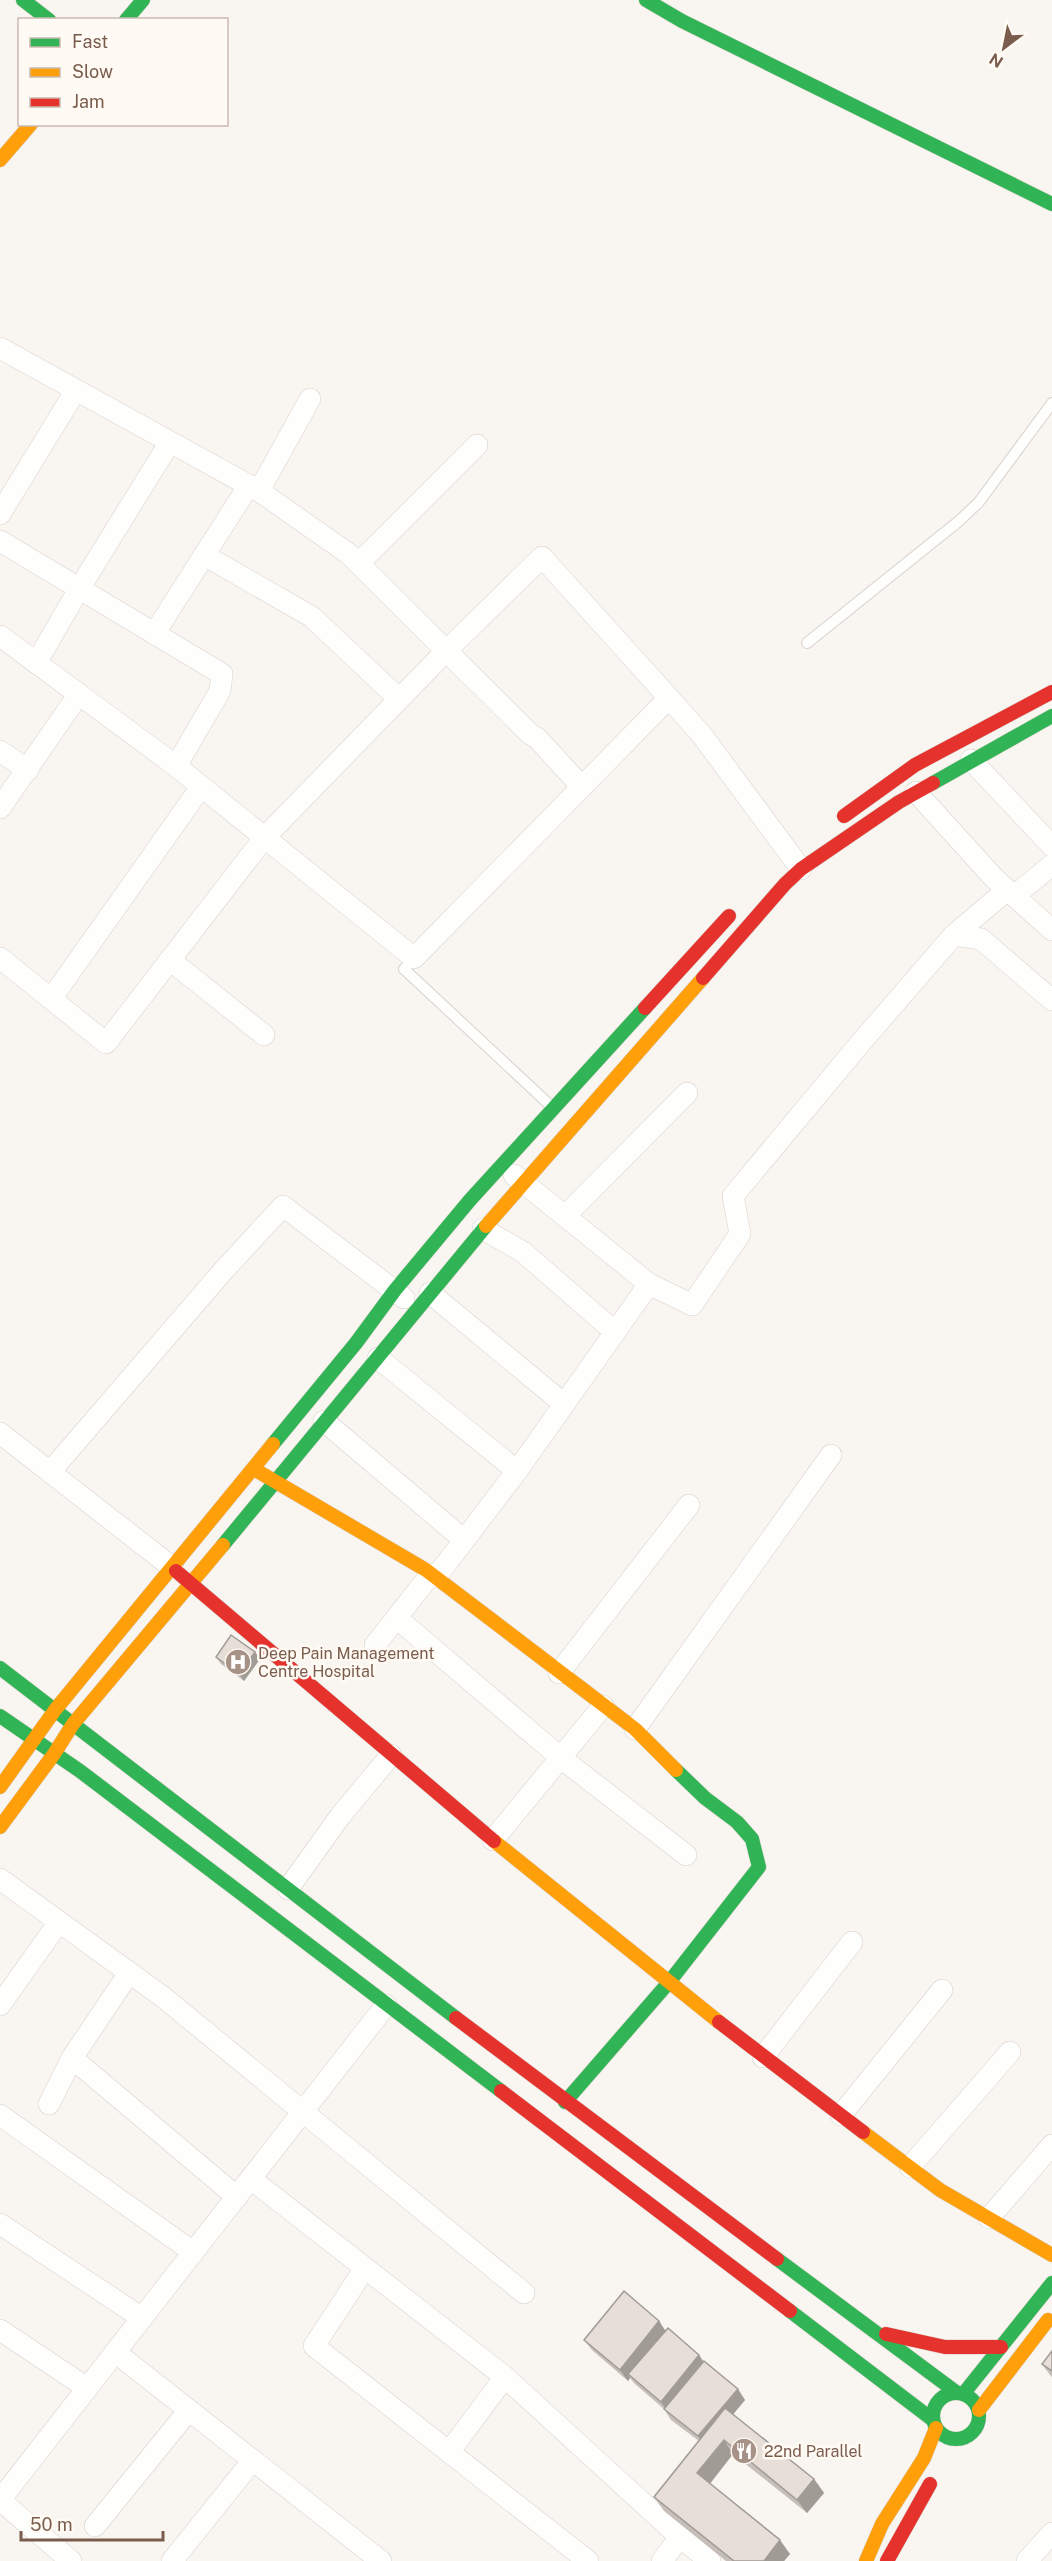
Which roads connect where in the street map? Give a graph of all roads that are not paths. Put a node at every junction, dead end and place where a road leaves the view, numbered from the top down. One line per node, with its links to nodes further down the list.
1 (23, 0): 4 (street)
2 (143, 0): 5 (street)
3 (646, 0): 8 (street)
4 (46, 18)
5 (128, 18)
6 (29, 126): 7 (street)
7 (0, 160)
8 (1019, 186): 9 (street); 10 (street)
9 (1052, 189)
10 (1052, 204)
11 (0, 348): 12 (street)
12 (76, 390): 15 (street); 18 (street)
13 (310, 399): 17 (street)
14 (1052, 403): 25 (lane)
15 (170, 441): 17 (street); 22 (street)
16 (477, 445): 21 (street)
17 (254, 488): 20 (street); 21 (street)
18 (0, 514)
19 (0, 541): 22 (street)
20 (204, 555): 23 (street); 31 (street)
21 (359, 563): 26 (street)
22 (79, 589): 23 (street); 27 (street)
23 (154, 634): 35 (street)
24 (0, 636): 27 (street)
25 (807, 643)
26 (446, 651): 30 (street); 31 (street); 38 (street)
27 (36, 663): 29 (street)
28 (1052, 692): 41 (street)
29 (79, 694): 35 (street); 36 (street)
30 (669, 698): 38 (street); 44 (street)
31 (399, 699): 42 (street)
32 (1052, 716): 34 (street)
33 (0, 751): 36 (street)
34 (971, 760): 39 (street); 43 (street)
35 (176, 766): 37 (street)
36 (28, 770): 40 (street)
37 (201, 787): 42 (street); 53 (street)
38 (582, 787): 51 (street)
39 (916, 792): 44 (street); 46 (street)
40 (0, 808)
41 (836, 821)
42 (264, 837): 51 (street); 52 (street)
43 (1052, 846)
44 (794, 857): 59 (street)
45 (1052, 865): 46 (street)
46 (1011, 893): 48 (street); 49 (street)
47 (735, 909): 57 (street)
48 (1052, 930)
49 (954, 935): 54 (street); 62 (street)
50 (0, 958): 53 (street)
51 (414, 958): 57 (lane)
52 (170, 960): 53 (street); 55 (street)
53 (51, 999)
54 (1052, 1000)
55 (264, 1035)
56 (687, 1093): 60 (street)
57 (553, 1107): 58 (street)
58 (502, 1165): 59 (street); 63 (street)
59 (524, 1182): 60 (street); 61 (street)
60 (566, 1215): 62 (street)
61 (483, 1229): 64 (street); 66 (street)
62 (649, 1284): 66 (street)
63 (395, 1290): 65 (street); 72 (street); 74 (street)
64 (430, 1293): 65 (street); 68 (street)
65 (416, 1309): 67 (street)
66 (615, 1332): 68 (street)
67 (378, 1358): 69 (street); 73 (street)
68 (564, 1404): 73 (street)
69 (324, 1421): 75 (street); 77 (street)
70 (0, 1433): 74 (street)
71 (831, 1455): 89 (street)
72 (254, 1468): 75 (street); 78 (street)
73 (517, 1471): 77 (street)
74 (50, 1472): 78 (street)
75 (274, 1482): 79 (street); 80 (street)
76 (689, 1505): 84 (street)
77 (464, 1540): 79 (street)
78 (173, 1568): 80 (street); 86 (street)
79 (434, 1576): 81 (street); 84 (street)
80 (191, 1582): 88 (street); 92 (street)
81 (398, 1619): 82 (street); 93 (street)
82 (375, 1645)
83 (0, 1668): 86 (street)
84 (559, 1673): 85 (street)
85 (603, 1706): 89 (street); 93 (street)
86 (55, 1710): 88 (street); 90 (street)
87 (0, 1716): 90 (street)
88 (73, 1724): 91 (street); 99 (street)
89 (635, 1729): 103 (street)
90 (34, 1741): 91 (street); 94 (street)
91 (54, 1754): 95 (street); 106 (street)
92 (391, 1755): 96 (street); 99 (street)
93 (561, 1758): 96 (street); 97 (street)
94 (0, 1787)
95 (0, 1827)
96 (493, 1840): 103 (street)
97 (686, 1855)
98 (0, 1879): 100 (street)
99 (288, 1889): 110 (street)
100 (59, 1922): 102 (street); 105 (street)
101 (852, 1942): 108 (street)
102 (129, 1973): 109 (street); 112 (street)
103 (670, 1981): 108 (street); 110 (street)
104 (942, 1990): 114 (street)
105 (0, 2005)
106 (386, 2005): 112 (street); 137 (street)
107 (1010, 2052): 116 (street)
108 (764, 2057): 114 (street)
109 (72, 2058): 111 (street); 118 (street)
110 (564, 2102): 129 (street)
111 (49, 2104)
112 (304, 2111): 117 (street); 125 (street)
113 (0, 2115): 121 (street)
114 (841, 2115): 116 (street)
115 (1052, 2145): 119 (street)
116 (910, 2168): 119 (street)
117 (250, 2179): 118 (street); 123 (street)
118 (237, 2197): 121 (street)
119 (989, 2218): 122 (street)
120 (0, 2224): 127 (street)
121 (193, 2252): 127 (street)
122 (1052, 2255)
123 (365, 2268): 132 (street); 138 (street)
124 (1052, 2283): 130 (street)
125 (524, 2293)
126 (1052, 2315): 136 (street)
127 (142, 2318): 131 (street)
128 (0, 2330): 133 (street)
129 (872, 2330): 130 (street); 134 (street)
130 (1001, 2347): 134 (street)
131 (115, 2352): 133 (street); 135 (street)
132 (505, 2377): 138 (street); 144 (street)
133 (87, 2388): 141 (street)
134 (960, 2392): 136 (street); 137 (street)
135 (189, 2410): 139 (street); 142 (street)
136 (979, 2410): 137 (street)
137 (935, 2424): 151 (street)
138 (449, 2451): 148 (street)
139 (253, 2460): 146 (street); 147 (street)
140 (938, 2470): 152 (street)
141 (0, 2500): 145 (street)
142 (95, 2526)
143 (1052, 2533): 153 (street)
144 (680, 2537): 149 (street); 150 (street)
145 (71, 2561)
146 (172, 2561)
147 (381, 2561)
148 (588, 2561)
149 (662, 2561)
150 (710, 2561)
151 (866, 2561)
152 (887, 2561)
153 (1027, 2561)

